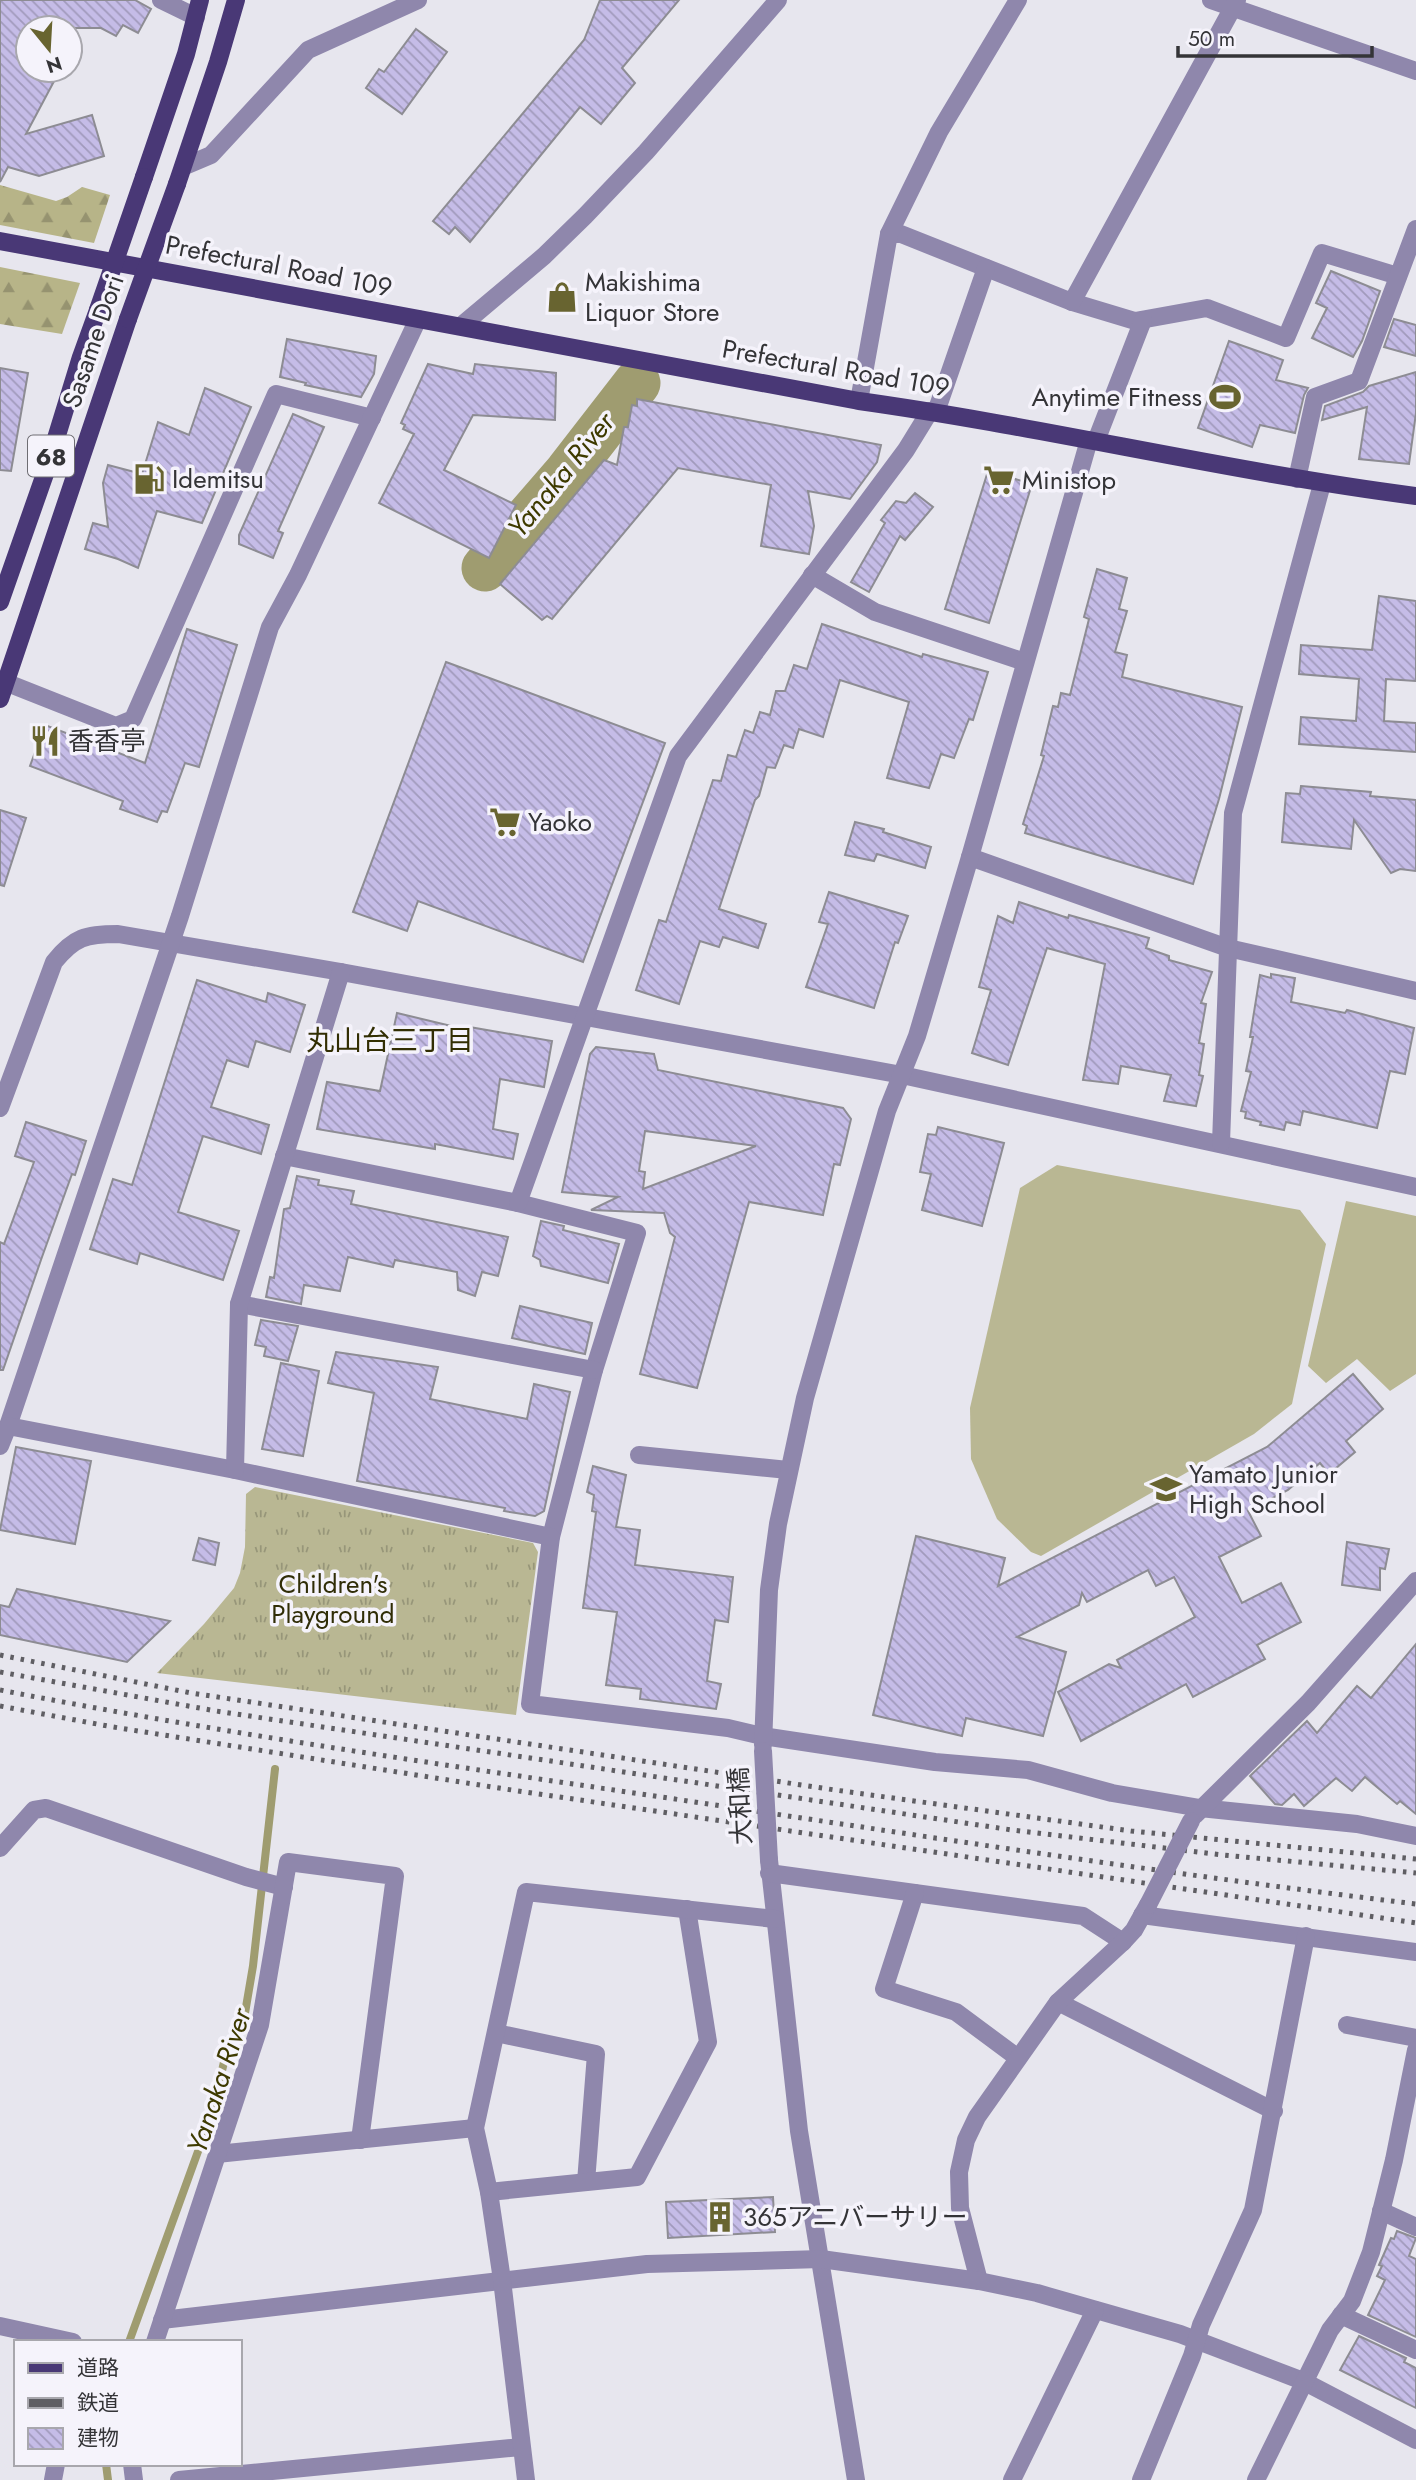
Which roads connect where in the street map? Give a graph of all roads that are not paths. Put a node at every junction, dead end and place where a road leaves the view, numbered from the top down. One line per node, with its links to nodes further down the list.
1 (161, 0): 8 (street)
2 (236, 0): 10 (main road, Sasame Dori / 68)
3 (418, 0): 10 (street)
4 (778, 0): 19 (street)
5 (1018, 0): 12 (street)
6 (1211, 0): 7 (street)
7 (1235, 4): 9 (street); 16 (street)
8 (198, 9): 28 (main road, Sasame Dori / 68, bridge)
9 (1416, 71)
10 (185, 166): 30 (main road, Sasame Dori / 68, bridge)
11 (1416, 229): 15 (street)
12 (889, 234): 14 (street); 20 (street)
13 (0, 241): 17 (main road, Prefectural Road 109)
14 (986, 268): 16 (street); 21 (street)
15 (1398, 276): 18 (street); 24 (street)
16 (1072, 302): 18 (street)
17 (418, 319): 19 (main road, Prefectural Road 109); 22 (street)
18 (1143, 320): 23 (street, 大和橋)
19 (461, 326): 20 (main road, Prefectural Road 109)
20 (859, 401): 21 (main road, Prefectural Road 109)
21 (933, 412): 23 (main road, Prefectural Road 109); 27 (street)
22 (372, 418): 30 (street); 32 (street)
23 (1092, 440): 24 (main road, Prefectural Road 109); 29 (street, 大和橋)
24 (1297, 479): 25 (main road, Prefectural Road 109)
25 (1322, 484): 26 (main road, Prefectural Road 109); 33 (street)
26 (1416, 496)
27 (812, 575): 29 (street); 36 (street)
28 (0, 601)
29 (1025, 662): 31 (street, 大和橋)
30 (2, 687)
31 (970, 857): 33 (street); 37 (street, 大和橋)
32 (171, 942): 34 (street); 38 (street); 45 (street)
33 (1228, 948): 35 (street); 39 (street)
34 (341, 972): 36 (street); 40 (street)
35 (1416, 991)
36 (586, 1017): 37 (street); 42 (street)
37 (902, 1075): 39 (street); 49 (street, 大和橋)
38 (0, 1108)
39 (1222, 1143): 41 (street)
40 (284, 1156): 42 (street); 43 (street)
41 (1416, 1187)
42 (518, 1203): 44 (street)
43 (239, 1304): 44 (street); 48 (street)
44 (594, 1370): 50 (street)
45 (4, 1429): 46 (street); 48 (street)
46 (0, 1446)
47 (639, 1455): 49 (street)
48 (235, 1470): 50 (street)
49 (788, 1470): 52 (street, 大和橋)
50 (551, 1537): 52 (street)
51 (1416, 1581): 53 (street)
52 (763, 1744): 53 (street); 56 (street, 大和橋, bridge)
53 (1196, 1814): 54 (street); 60 (street, bridge)
54 (1416, 1836)
55 (0, 1847): 57 (street)
56 (769, 1867): 58 (street); 61 (street, 大和橋)
57 (284, 1887): 74 (street); 75 (street)
58 (915, 1893): 63 (street); 70 (street)
59 (687, 1909): 61 (street); 67 (street); 76 (street)
60 (1145, 1910): 62 (street); 63 (street)
61 (775, 1919): 80 (street, 大和橋)
62 (1306, 1936): 64 (street); 71 (street)
63 (1123, 1941): 65 (street)
64 (1416, 1952)
65 (1058, 2002): 70 (street); 71 (street)
66 (1347, 2025): 68 (street)
67 (496, 2033): 73 (street); 76 (street)
68 (1416, 2038)
69 (1416, 2050): 72 (street)
70 (1018, 2058): 82 (street)
71 (1274, 2111): 89 (street)
72 (1410, 2111): 78 (street)
73 (475, 2128): 74 (street); 77 (street)
74 (359, 2140): 75 (street)
75 (217, 2154): 85 (street)
76 (586, 2182): 77 (street)
77 (489, 2192): 81 (street)
78 (1381, 2211): 79 (street); 84 (street)
79 (1416, 2227)
80 (821, 2259): 81 (street); 82 (street); 96 (street, 大和橋)
81 (502, 2280): 85 (street); 93 (street)
82 (979, 2281): 83 (street)
83 (1095, 2310): 89 (street); 97 (street)
84 (1341, 2315): 90 (street); 91 (street)
85 (162, 2320): 88 (street)
86 (0, 2326): 87 (street)
87 (63, 2340)
88 (156, 2340)
89 (1198, 2340): 91 (street); 98 (street)
90 (1416, 2350)
91 (1303, 2381): 92 (street); 99 (street)
92 (1416, 2440)
93 (521, 2447): 94 (street); 95 (street)
94 (179, 2480)
95 (526, 2480)
96 (856, 2480)
97 (1012, 2480)
98 (1141, 2480)
99 (1256, 2480)

